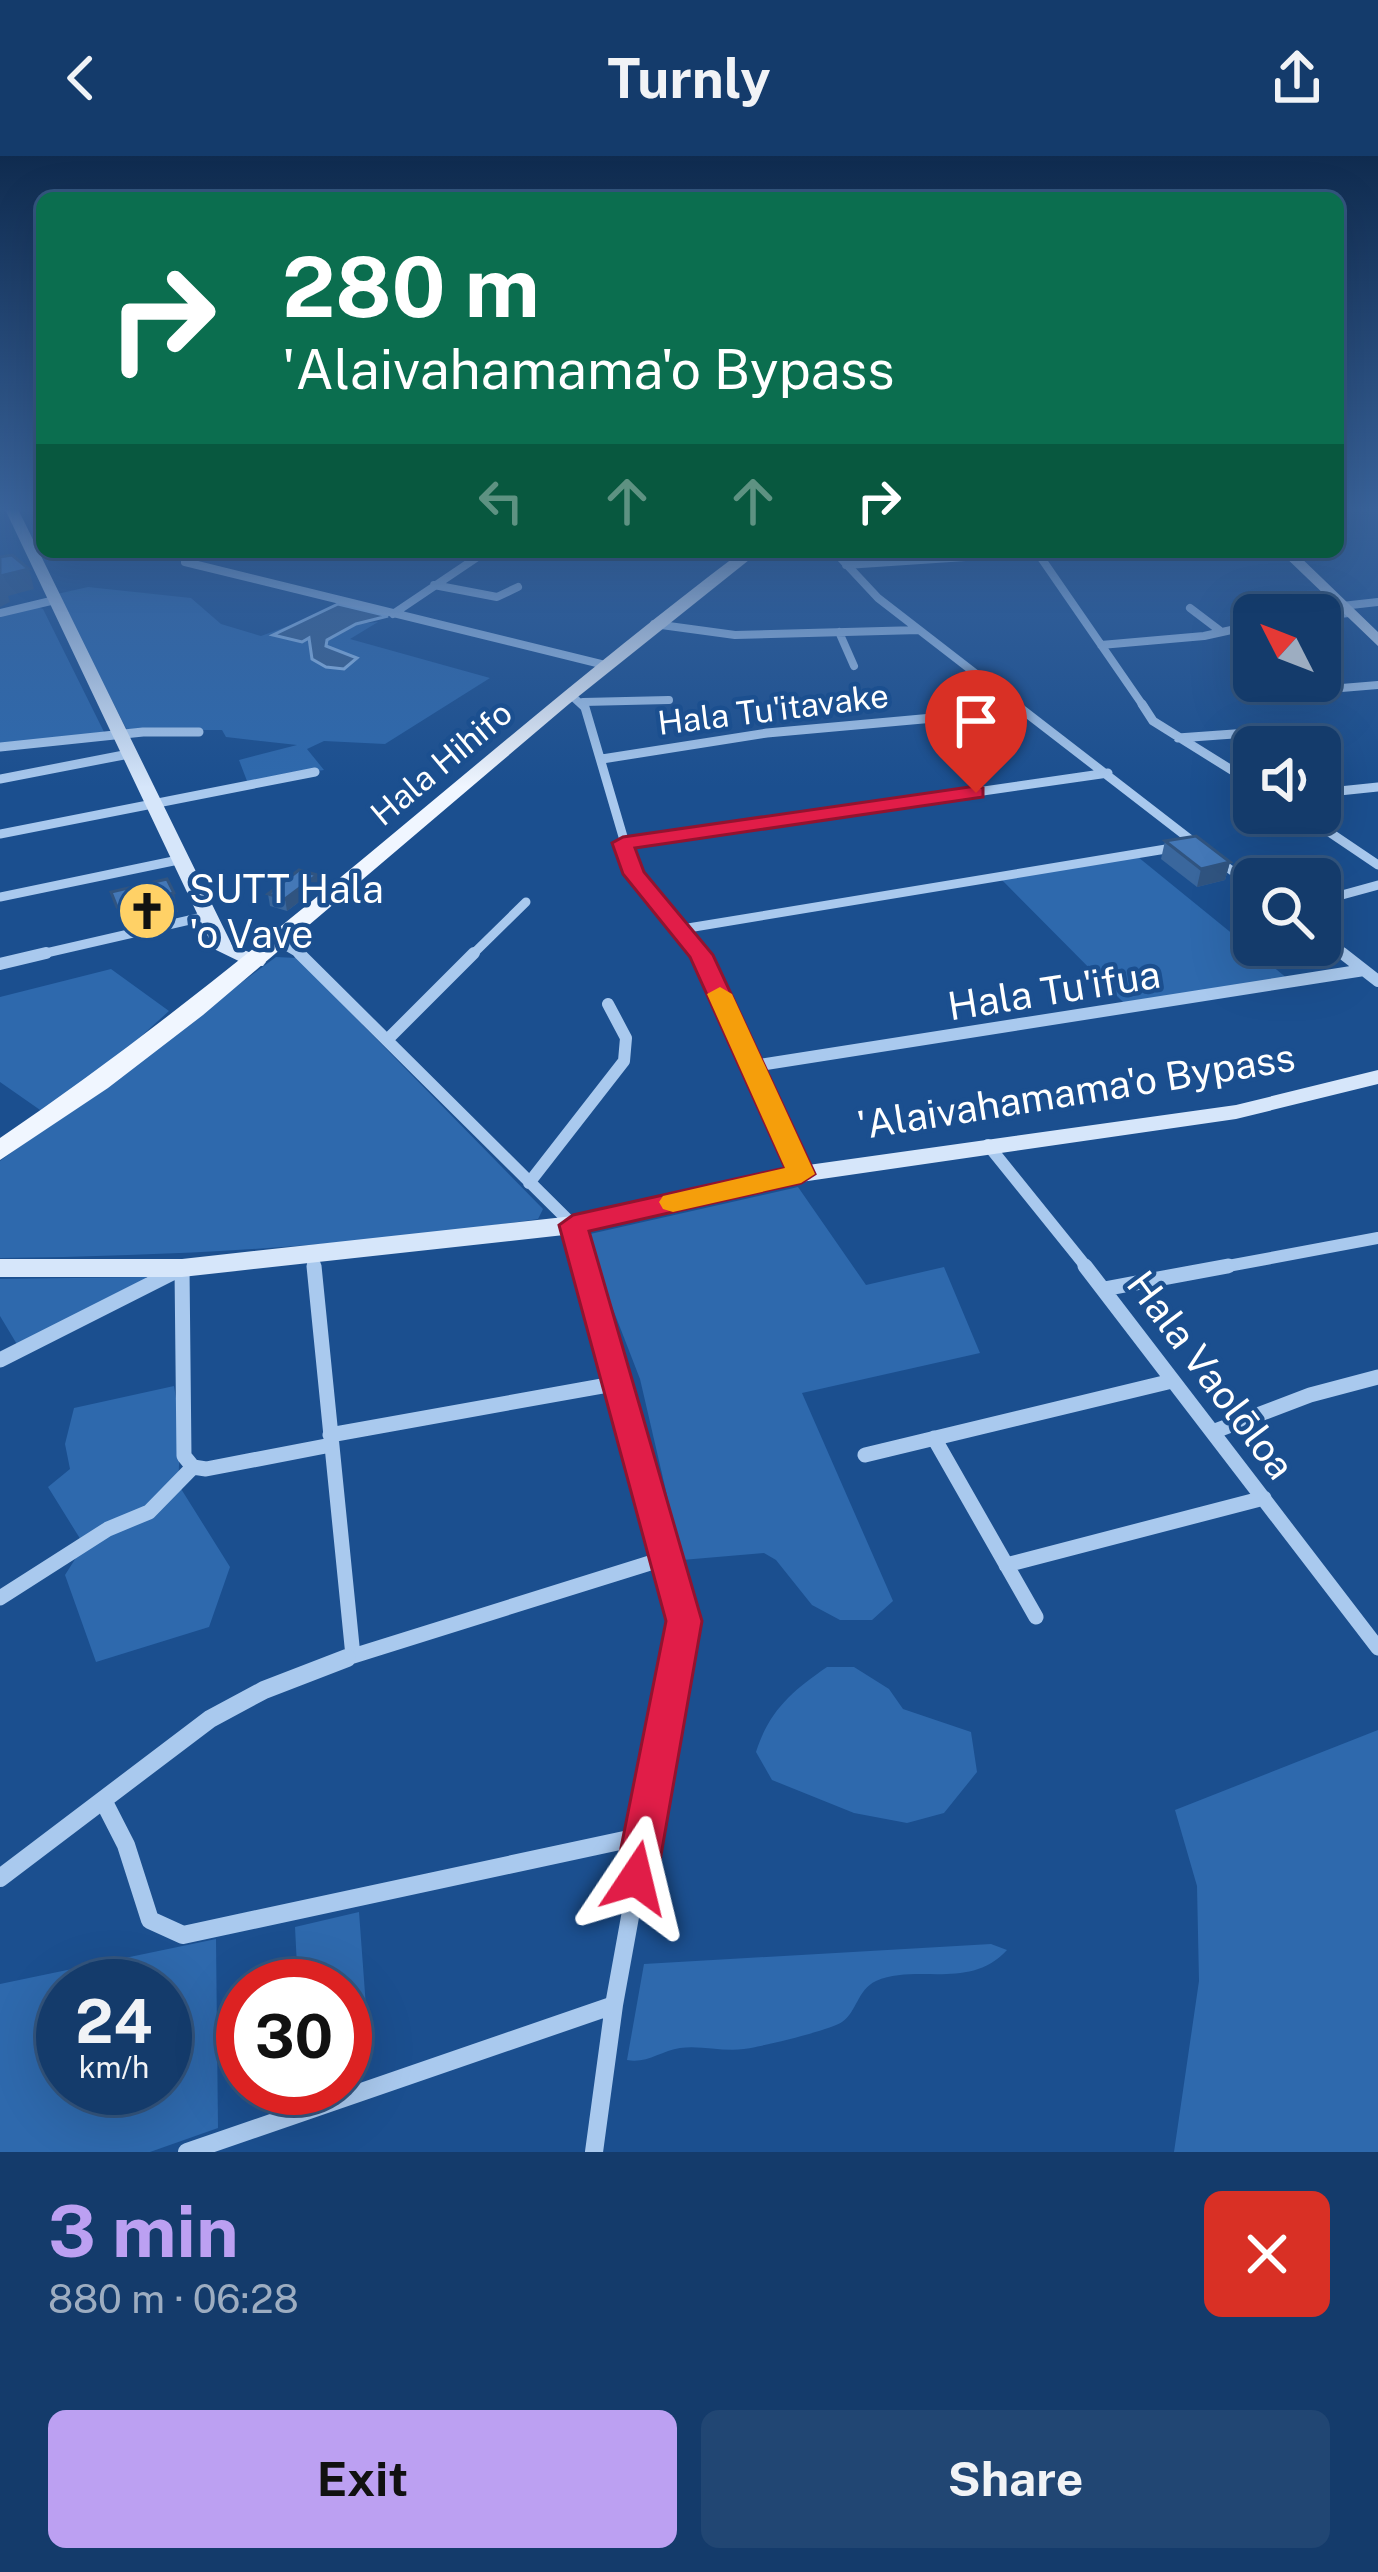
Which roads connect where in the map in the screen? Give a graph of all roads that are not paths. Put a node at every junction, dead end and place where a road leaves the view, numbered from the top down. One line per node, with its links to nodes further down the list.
1 (55, 600): 12 (street); 30 (main road)
2 (338, 600): 13 (street)
3 (413, 600): 13 (street)
4 (685, 600): 14 (main road, Hala Hihifo)
5 (885, 600): 16 (street)
6 (1071, 600): 20 (street)
7 (1336, 600): 10 (main road)
8 (1378, 602): 10 (street)
9 (1190, 608): 17 (street)
10 (1345, 609): 11 (street); 19 (main road)
11 (1341, 610)
12 (0, 614)
13 (393, 614): 21 (street)
14 (653, 624): 18 (street); 21 (main road, Hala Hihifo)
15 (1233, 628): 17 (street)
16 (919, 630): 18 (street); 27 (street)
17 (1219, 630): 20 (street)
18 (839, 632): 22 (street)
19 (1378, 641)
20 (1101, 645): 31 (street)
21 (605, 665): 25 (main road, Hala Hihifo)
22 (854, 666)
23 (1378, 685): 24 (street)
24 (1341, 688)
25 (578, 699): 26 (street); 34 (street); 55 (main road, Hala Hihifo)
26 (669, 700)
27 (1022, 710): 34 (street, Hala Tu'itavake); 37 (street)
28 (199, 732): 30 (street)
29 (1233, 734): 31 (street)
30 (121, 736): 32 (street); 33 (main road)
31 (1177, 738): 35 (street)
32 (0, 747)
33 (129, 754): 38 (street); 41 (main road)
34 (602, 759): 44 (street)
35 (1233, 771)
36 (315, 772): 41 (street)
37 (1108, 773): 44 (street); 45 (street)
38 (0, 779)
39 (1378, 787): 40 (street)
40 (1341, 791)
41 (153, 802): 42 (street); 46 (main road)
42 (0, 834)
43 (1332, 834): 47 (street)
44 (623, 843): 54 (street)
45 (1196, 844): 48 (street); 54 (street)
46 (183, 859): 51 (street); 53 (main road)
47 (1378, 865)
48 (1233, 871)
49 (1378, 885): 50 (street)
50 (1341, 895)
51 (0, 897)
52 (526, 902): 62 (street)
53 (208, 916): 57 (main road); 58 (street)
54 (682, 929): 63 (street)
55 (281, 943): 57 (main road, Hala Hihifo); 62 (street)
56 (1341, 953): 59 (street)
57 (256, 962): 66 (main road, Hala Hihifo)
58 (0, 964)
59 (1364, 970): 60 (street); 63 (street, Hala Tu'ifua)
60 (1378, 981)
61 (608, 1004): 68 (street)
62 (388, 1039): 68 (street)
63 (753, 1066): 67 (street)
64 (1378, 1077): 65 (main road, 'Alaivahamama'o Bypass)
65 (988, 1145): 67 (main road, 'Alaivahamama'o Bypass); 74 (street, Hala Vaolōloa)
66 (0, 1151)
67 (801, 1174): 69 (main road, 'Alaivahamama'o Bypass)
68 (530, 1183): 69 (street)
69 (573, 1225): 71 (main road, 'Alaivahamama'o Bypass); 78 (street)
70 (1378, 1238): 74 (street)
71 (313, 1257): 73 (main road, 'Alaivahamama'o Bypass); 81 (street)
72 (0, 1268): 73 (main road, 'Alaivahamama'o Bypass)
73 (182, 1268): 75 (street); 83 (street)
74 (1104, 1289): 77 (street, Hala Vaolōloa)
75 (0, 1360)
76 (1378, 1377): 79 (street)
77 (1172, 1381): 79 (street, Hala Vaolōloa); 80 (street)
78 (619, 1383): 81 (street); 85 (street)
79 (1215, 1431): 84 (street, Hala Vaolōloa)
80 (934, 1438): 82 (street); 86 (street)
81 (330, 1440): 83 (street); 90 (street)
82 (865, 1455)
83 (193, 1467): 87 (street)
84 (1264, 1498): 86 (street); 89 (street, Hala Vaolōloa)
85 (666, 1558): 90 (street); 92 (street)
86 (1006, 1565): 88 (street)
87 (0, 1598)
88 (1036, 1617)
89 (1378, 1648)
90 (353, 1656): 91 (street)
91 (104, 1802): 92 (street); 93 (street)
92 (644, 1836): 94 (street)
93 (0, 1878)
94 (614, 2006): 95 (street); 96 (street)
95 (188, 2152)
96 (595, 2152)

